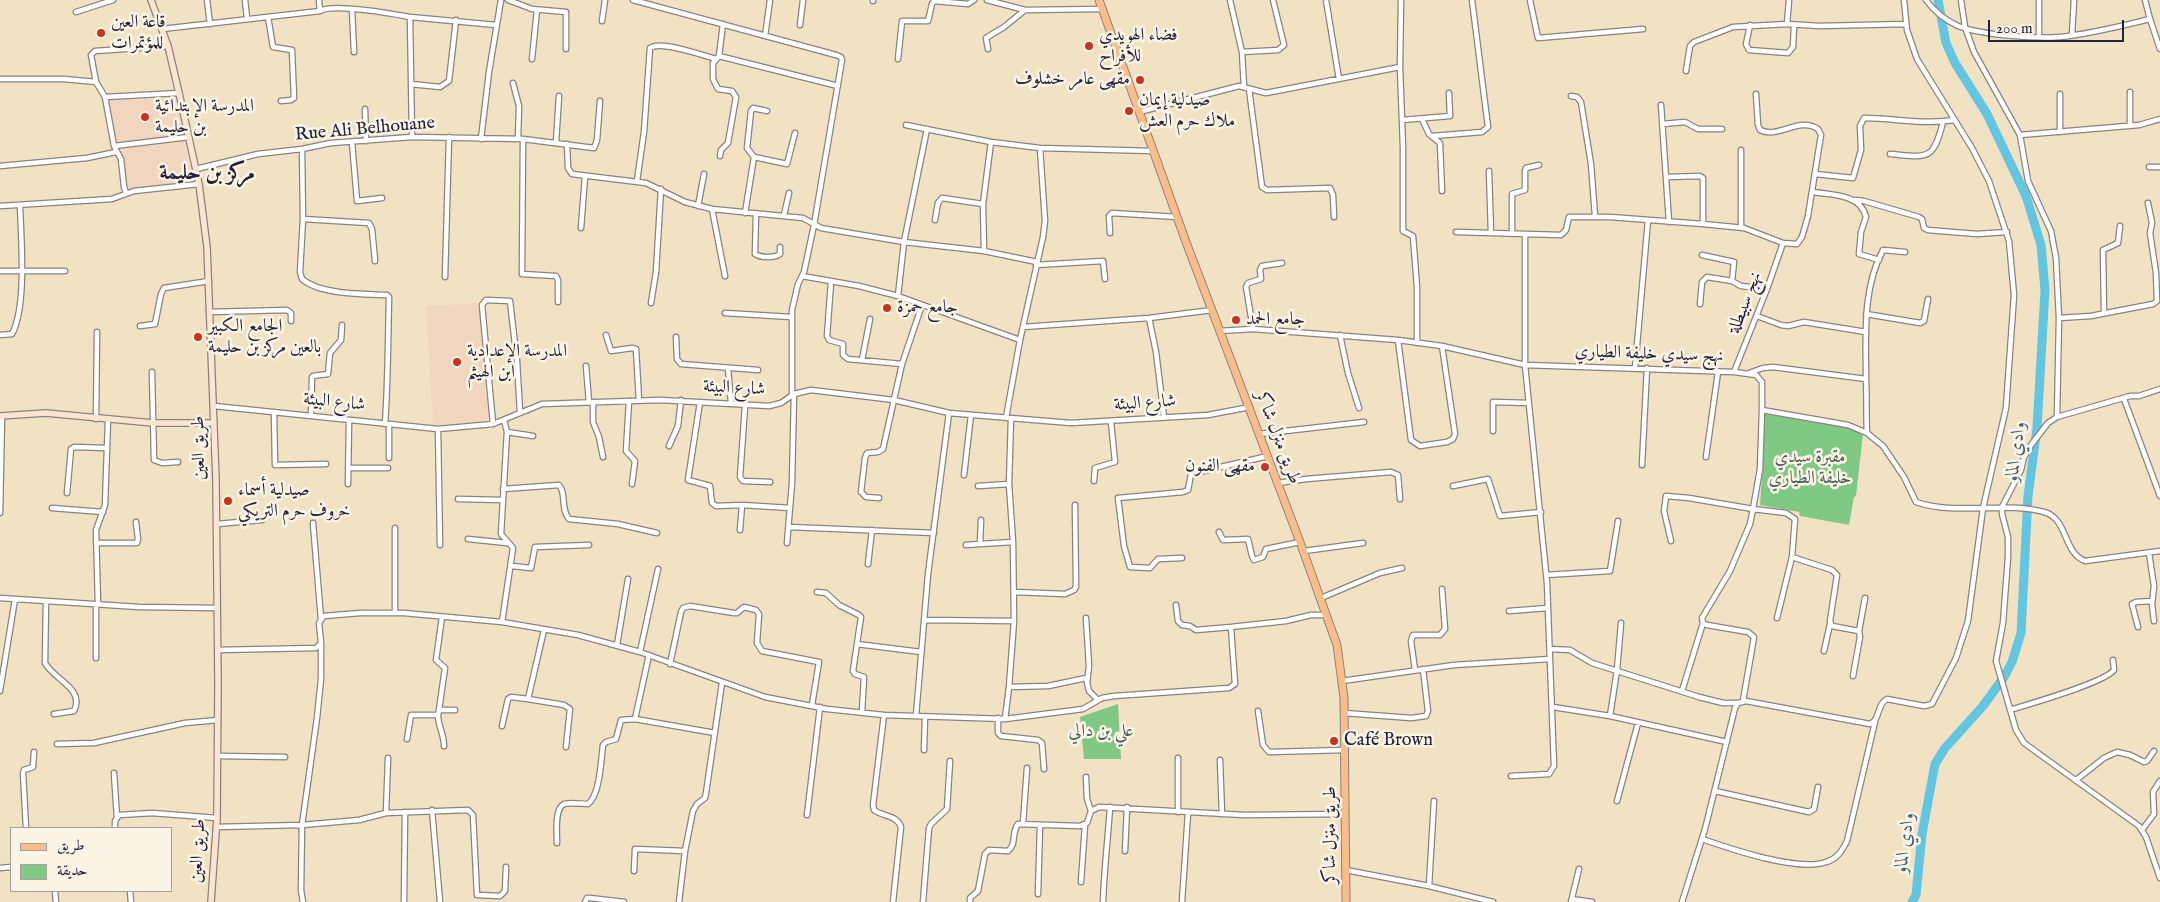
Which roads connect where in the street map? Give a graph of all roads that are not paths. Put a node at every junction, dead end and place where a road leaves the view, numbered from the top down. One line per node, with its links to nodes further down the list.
1 (113, 0): 33 (street)
2 (151, 0): 49 (main road, طريق العين)
3 (207, 0): 40 (street)
4 (245, 0): 36 (street)
5 (319, 0): 32 (street)
6 (501, 0): 44 (street)
7 (508, 0): 30 (street)
8 (605, 0): 39 (street)
9 (633, 0): 41 (street)
10 (770, 0): 52 (street)
11 (803, 0): 45 (street)
12 (974, 0): 62 (street)
13 (987, 0): 31 (street)
14 (1099, 0): 28 (main road, طريق منزل شاكر)
15 (1230, 0): 59 (street)
16 (1274, 0): 59 (street)
17 (1326, 0): 66 (street)
18 (1401, 0): 63 (street)
19 (1472, 0): 99 (street)
20 (1530, 0): 50 (street)
21 (1789, 0): 42 (street)
22 (1904, 0): 43 (street)
23 (1926, 0): 48 (street)
24 (1961, 0): 48 (street)
25 (2039, 0): 53 (street)
26 (2074, 0): 51 (street)
27 (2144, 0): 37 (street)
28 (1102, 8): 31 (street); 85 (main road, طريق منزل شاكر)
29 (352, 9): 32 (street); 34 (street); 58 (street)
30 (537, 10): 55 (street); 61 (street)
31 (1025, 10): 56 (street)
32 (320, 11): 35 (street)
33 (76, 12)
34 (410, 16): 38 (street); 69 (street)
35 (268, 17): 36 (street); 80 (street)
36 (247, 18): 40 (street)
37 (2150, 19): 51 (street); 57 (street)
38 (456, 20): 44 (street); 69 (street)
39 (602, 21)
40 (210, 24): 49 (street)
41 (723, 24): 52 (street); 60 (street)
42 (1787, 24): 46 (street); 47 (street)
43 (1906, 24): 47 (street); 89 (street)
44 (496, 25): 103 (street)
45 (800, 25)
46 (1750, 25): 47 (street); 64 (street)
47 (1794, 25)
48 (1965, 28): 53 (street); 98 (street)
49 (162, 29): 54 (main road, طريق العين)
50 (1643, 29)
51 (2072, 35): 53 (street)
52 (764, 36): 70 (street)
53 (2039, 37)
54 (168, 46): 67 (street); 73 (main road, طريق العين)
55 (566, 49)
56 (988, 49)
57 (2160, 49)
58 (354, 52)
59 (1242, 52): 71 (street)
60 (717, 57): 70 (street); 117 (street); 129 (street)
61 (532, 59)
62 (898, 59)
63 (1400, 66): 66 (street); 88 (street)
64 (1686, 71)
65 (0, 79): 67 (street)
66 (1339, 79): 71 (street)
67 (96, 82): 79 (street)
68 (513, 83): 104 (street)
69 (411, 84): 101 (street)
70 (838, 86): 155 (street)
71 (1246, 88): 85 (street); 149 (street)
72 (2130, 92): 93 (street)
73 (179, 93): 79 (street); 100 (main road, طريق العين)
74 (1449, 93): 86 (street)
75 (1756, 94): 126 (street)
76 (2060, 94): 96 (street)
77 (560, 96): 107 (street)
78 (1571, 96): 147 (street)
79 (105, 97): 110 (street)
80 (281, 101)
81 (600, 101): 109 (street, Rue Ali Belhouane)
82 (1662, 105): 91 (street)
83 (365, 109): 105 (street)
84 (767, 111): 118 (street)
85 (1139, 112): 114 (main road, طريق منزل شاكر)
86 (1422, 119): 88 (street); 99 (street)
87 (2160, 119): 93 (street)
88 (1402, 120): 216 (street)
89 (1954, 120): 90 (street); 160 (street)
90 (1943, 122): 116 (street); 126 (street)
91 (1664, 124): 94 (street); 128 (street)
92 (906, 125): 95 (street)
93 (2130, 126): 96 (street)
94 (1722, 128)
95 (928, 129): 108 (street); 165 (street)
96 (2060, 132): 98 (street)
97 (795, 133): 118 (street)
98 (2020, 135): 200 (street)
99 (1433, 136): 132 (street)
100 (189, 137): 110 (street); 123 (main road, طريق العين)
101 (412, 137): 102 (street, Rue Ali Belhouane); 105 (street, Rue Ali Belhouane)
102 (449, 137): 103 (street, Rue Ali Belhouane); 180 (street)
103 (481, 139): 104 (street, Rue Ali Belhouane)
104 (521, 139): 107 (street, Rue Ali Belhouane); 188 (street)
105 (366, 141): 106 (street, Rue Ali Belhouane)
106 (352, 142): 112 (street, Rue Ali Belhouane); 136 (street)
107 (556, 142): 109 (street, Rue Ali Belhouane)
108 (992, 142): 111 (street); 139 (street)
109 (567, 144): 127 (street)
110 (114, 146): 115 (street)
111 (1040, 148): 114 (street); 173 (street)
112 (302, 150): 123 (street, Rue Ali Belhouane); 150 (street)
113 (1741, 150): 158 (street)
114 (1154, 151): 148 (main road, طريق منزل شاكر)
115 (116, 152): 120 (street); 135 (street)
116 (1890, 154)
117 (720, 156)
118 (754, 157): 144 (street)
119 (1539, 165): 163 (street)
120 (0, 166)
121 (2149, 167): 122 (street)
122 (2160, 167)
123 (196, 169): 130 (main road, طريق العين)
124 (1489, 172): 162 (street)
125 (704, 174): 142 (street)
126 (1815, 174): 133 (street)
127 (585, 176): 129 (street); 157 (street)
128 (1667, 178): 153 (street); 154 (street)
129 (637, 181): 131 (street)
130 (199, 184): 135 (street); 182 (main road, طريق العين)
131 (661, 189): 142 (street); 189 (street)
132 (1442, 191)
133 (1812, 192): 137 (street); 166 (street)
134 (788, 193): 146 (street)
135 (126, 194): 141 (street)
136 (382, 198)
137 (1856, 200): 160 (street); 171 (street)
138 (2148, 203): 195 (street)
139 (983, 204): 151 (street); 168 (street)
140 (0, 206): 141 (street)
141 (20, 206): 176 (street)
142 (698, 206): 143 (street)
143 (712, 209): 144 (street); 178 (street)
144 (744, 213): 145 (street)
145 (756, 214): 146 (street); 167 (street)
146 (784, 215): 155 (street)
147 (1595, 216): 152 (street); 164 (street)
148 (1177, 217): 161 (street); 192 (main road, طريق منزل شاكر)
149 (1334, 217)
150 (303, 220): 172 (street); 264 (street)
151 (935, 220)
152 (1648, 220): 153 (street); 223 (street)
153 (1669, 222): 154 (street)
154 (1703, 224): 158 (street)
155 (814, 225): 165 (street); 179 (street)
156 (2120, 226): 195 (street)
157 (581, 228)
158 (1741, 228): 166 (street)
159 (1456, 232): 162 (street)
160 (2007, 232): 305 (street)
161 (1110, 233)
162 (1491, 233): 163 (street)
163 (1512, 234): 164 (street)
164 (1525, 235): 220 (street)
165 (904, 242): 168 (street); 186 (street)
166 (1783, 243): 185 (street, نهج سبيطلة)
167 (780, 247)
168 (984, 251): 173 (street)
169 (1905, 252): 171 (street)
170 (1702, 254): 183 (street)
171 (1879, 260): 196 (street)
172 (374, 261)
173 (1036, 263): 181 (street); 205 (street)
174 (1282, 263): 206 (street)
175 (0, 270): 176 (street)
176 (21, 270): 177 (street); 210 (street)
177 (66, 271)
178 (725, 276)
179 (802, 276): 184 (street); 198 (street)
180 (446, 277)
181 (1105, 279)
182 (209, 281): 193 (main road, طريق العين); 204 (street)
183 (1732, 281): 185 (street); 190 (street)
184 (831, 282): 186 (street); 218 (street)
185 (1767, 289): 197 (street, نهج سبيطلة)
186 (898, 296): 191 (street)
187 (1928, 299): 196 (street)
188 (558, 302)
189 (651, 303)
190 (1700, 304)
191 (922, 305): 214 (street); 219 (street)
192 (1212, 310): 199 (street); 207 (main road, طريق منزل شاكر)
193 (210, 312): 202 (street); 242 (main road, طريق العين)
194 (726, 313): 198 (street)
195 (2104, 313): 200 (street)
196 (1866, 314): 209 (street)
197 (1756, 316): 209 (street); 228 (street, نهج سبيطلة)
198 (791, 317): 232 (street)
199 (1149, 318): 205 (street); 255 (street)
200 (2059, 318): 253 (street)
201 (870, 319): 218 (street)
202 (291, 321)
203 (342, 325): 250 (street)
204 (140, 326)
205 (1023, 327): 214 (street)
206 (1253, 329): 207 (street, نهج سيدي خليفة الطياري); 212 (street, نهج سيدي خليفة الطياري)
207 (1219, 330): 244 (main road, طريق منزل شاكر)
208 (97, 332): 256 (street)
209 (1866, 332): 230 (street)
210 (0, 335)
211 (606, 335): 234 (street)
212 (1340, 335): 215 (street, نهج سيدي خليفة الطياري); 245 (street)
213 (676, 336): 222 (street)
214 (1020, 340): 254 (street)
215 (1398, 340): 216 (street, نهج سيدي خليفة الطياري); 217 (street)
216 (1417, 343): 217 (street, نهج سيدي خليفة الطياري)
217 (1442, 346): 220 (street, نهج سيدي خليفة الطياري)
218 (862, 360): 219 (street)
219 (902, 364): 236 (street)
220 (1525, 365): 223 (street, نهج سيدي خليفة الطياري); 240 (street)
221 (586, 366): 238 (street)
222 (728, 368): 225 (street); 241 (street)
223 (1635, 368): 224 (street, نهج سيدي خليفة الطياري)
224 (1647, 368): 227 (street, نهج سيدي خليفة الطياري); 280 (street)
225 (758, 370)
226 (152, 372): 262 (street)
227 (1718, 372): 228 (street, نهج سيدي خليفة الطياري); 276 (street)
228 (1734, 372): 229 (street, نهج سيدي خليفة الطياري)
229 (1748, 374): 230 (street); 246 (street, نهج سيدي خليفة الطياري)
230 (1866, 379): 269 (street)
231 (2160, 390): 233 (street)
232 (793, 394): 236 (street, شارع البيئة); 243 (street, شارع البيئة); 304 (street)
233 (2124, 399): 253 (street); 295 (street)
234 (639, 400): 235 (street, شارع البيئة); 237 (street, شارع البيئة)
235 (680, 400): 239 (street, شارع البيئة); 272 (street)
236 (894, 400): 249 (street, شارع البيئة); 296 (street)
237 (629, 401): 238 (street, شارع البيئة); 289 (street)
238 (591, 402): 248 (street, شارع البيئة); 275 (street)
239 (700, 402): 241 (street, شارع البيئة); 300 (street)
240 (1529, 403): 267 (street); 308 (street)
241 (731, 404): 243 (street, شارع البيئة)
242 (214, 406): 247 (street, شارع البيئة); 263 (main road, طريق العين)
243 (746, 406): 286 (street)
244 (1250, 408): 255 (street, شارع البيئة); 270 (main road, طريق منزل شاكر)
245 (1359, 408)
246 (1762, 410): 269 (street); 306 (street)
247 (274, 412): 250 (street, شارع البيئة); 279 (street)
248 (520, 412): 259 (street, شارع البيئة); 265 (street)
249 (949, 413): 251 (street, شارع البيئة); 322 (street)
250 (311, 415): 258 (street, شارع البيئة)
251 (971, 415): 254 (street, شارع البيئة); 284 (street)
252 (1, 416): 256 (main road); 281 (street)
253 (2057, 417): 302 (street)
254 (1008, 418): 260 (street, شارع البيئة); 290 (street)
255 (1164, 418): 260 (street, شارع البيئة)
256 (96, 419): 257 (main road)
257 (108, 420): 262 (main road); 273 (street)
258 (349, 420): 264 (street, شارع البيئة); 282 (street)
259 (504, 420): 265 (street, شارع البيئة); 268 (street)
260 (1111, 422): 285 (street)
261 (1364, 422): 270 (street)
262 (153, 423): 263 (main road); 278 (street)
263 (214, 423): 315 (main road, طريق العين)
264 (387, 424): 266 (street, شارع البيئة); 277 (street)
265 (493, 424): 266 (street, شارع البيئة)
266 (438, 429): 331 (street)
267 (1493, 431)
268 (507, 432): 271 (street); 293 (street)
269 (1867, 433): 305 (street)
270 (1259, 434): 274 (main road, طريق منزل شاكر)
271 (533, 436)
272 (669, 446)
273 (107, 448): 294 (street); 307 (street)
274 (1268, 456): 287 (main road, طريق منزل شاكر); 339 (street)
275 (603, 457)
276 (1706, 457)
277 (390, 458)
278 (178, 462)
279 (326, 464)
280 (1642, 465)
281 (1, 466): 309 (street)
282 (348, 468): 283 (street); 288 (street)
283 (388, 468)
284 (964, 475)
285 (1094, 481)
286 (770, 482)
287 (1278, 483): 298 (street); 326 (main road, طريق منزل شاكر)
288 (348, 484)
289 (632, 484)
290 (1009, 484): 291 (street); 325 (street)
291 (978, 486)
292 (1453, 486): 308 (street)
293 (503, 489): 299 (street); 321 (street)
294 (67, 493)
295 (2160, 496)
296 (879, 498)
297 (458, 499): 299 (street)
298 (1400, 499)
299 (502, 500): 328 (street)
300 (742, 505): 304 (street); 318 (street)
301 (1075, 506): 348 (street)
302 (2002, 507): 305 (street); 337 (street); 407 (street)
303 (52, 508): 307 (street)
304 (790, 508): 316 (street)
305 (1983, 508): 421 (street)
306 (1754, 509): 324 (street); 338 (street); 371 (street)
307 (103, 512): 327 (street)
308 (1541, 512): 344 (street)
309 (0, 513)
310 (262, 520): 315 (street)
311 (981, 520): 332 (street)
312 (1618, 521): 344 (street)
313 (136, 522): 327 (street)
314 (312, 523): 365 (street)
315 (216, 524): 357 (main road, طريق العين)
316 (789, 527): 319 (street); 329 (street)
317 (395, 528): 360 (street)
318 (740, 530)
319 (872, 530): 322 (street); 340 (street)
320 (1219, 532): 326 (street)
321 (657, 533)
322 (934, 533): 366 (street)
323 (468, 539): 328 (street)
324 (1671, 541)
325 (1013, 542): 332 (street); 348 (street)
326 (1300, 542): 335 (main road, طريق منزل شاكر)
327 (96, 543): 355 (street)
328 (508, 543): 341 (street)
329 (787, 543)
330 (1363, 543): 335 (street)
331 (440, 544)
332 (980, 544): 333 (street)
333 (966, 545)
334 (589, 546): 341 (street)
335 (1304, 551): 351 (main road, طريق منزل شاكر)
336 (2160, 551): 337 (street)
337 (2149, 552): 354 (street)
338 (1792, 557): 364 (street); 372 (street)
339 (1182, 558)
340 (868, 564)
341 (512, 566): 369 (street)
342 (1402, 568): 351 (street)
343 (658, 569): 383 (street)
344 (1546, 575): 358 (street)
345 (628, 580): 379 (street)
346 (1442, 589): 391 (street)
347 (817, 592): 378 (street)
348 (1014, 592): 367 (street)
349 (0, 598): 350 (street)
350 (15, 598): 353 (street); 398 (street)
351 (1321, 598): 361 (main road, طريق منزل شاكر)
352 (1865, 598): 376 (street)
353 (46, 601): 355 (street); 412 (street)
354 (2152, 601): 368 (street); 374 (street)
355 (97, 604): 357 (street); 386 (street)
356 (1176, 606): 373 (street)
357 (217, 608): 381 (main road, طريق العين)
358 (1548, 608): 359 (street); 380 (street)
359 (1509, 611)
360 (394, 613): 362 (street); 365 (street)
361 (1326, 615): 373 (street); 395 (main road, طريق منزل شاكر)
362 (442, 617): 369 (street); 409 (street)
363 (1086, 618): 394 (street)
364 (1777, 618)
365 (320, 619): 377 (street)
366 (924, 620): 367 (street); 384 (street)
367 (1014, 621): 397 (street)
368 (2154, 621)
369 (502, 622): 375 (street)
370 (1621, 623): 392 (street)
371 (1704, 623): 399 (street); 402 (street)
372 (1830, 624): 376 (street); 382 (street)
373 (1231, 626): 401 (street)
374 (2138, 627)
375 (544, 630): 379 (street); 400 (street)
376 (1859, 631): 393 (street)
377 (321, 643): 381 (street); 466 (street)
378 (857, 644): 384 (street); 410 (street)
379 (617, 645): 383 (street)
380 (1550, 649): 387 (street); 392 (street)
381 (218, 650): 420 (main road, طريق العين)
382 (1824, 651)
383 (640, 652): 385 (street)
384 (921, 652): 414 (street)
385 (649, 655): 389 (street); 418 (street)
386 (96, 658)
387 (1550, 659): 390 (street); 405 (street)
388 (2113, 660): 407 (street)
389 (670, 664): 396 (street); 403 (street)
390 (1423, 669): 391 (street); 411 (street)
391 (1415, 670): 395 (street)
392 (1617, 670): 399 (street); 415 (street)
393 (1853, 676)
394 (1086, 678): 397 (street); 401 (street)
395 (1342, 681): 411 (main road, طريق منزل شاكر)
396 (722, 683): 403 (street); 424 (street)
397 (1009, 687): 419 (street)
398 (0, 691)
399 (1682, 691): 402 (street)
400 (528, 699): 423 (street); 429 (street)
401 (1098, 700): 419 (street)
402 (1740, 702): 421 (street); 426 (street)
403 (812, 705): 404 (street)
404 (820, 707): 410 (street); 461 (street)
405 (1552, 708): 415 (street); 443 (street)
406 (455, 710): 409 (street)
407 (2010, 710): 445 (street)
408 (1258, 711): 431 (street)
409 (438, 712): 425 (street); 428 (street)
410 (862, 712): 413 (street)
411 (1344, 713): 431 (main road, طريق منزل شاكر)
412 (54, 714)
413 (884, 715): 414 (street); 492 (street)
414 (916, 716): 416 (street)
415 (1610, 716): 422 (street)
416 (924, 717): 417 (street); 430 (street)
417 (998, 718): 419 (street); 441 (street)
418 (635, 719): 424 (street); 473 (street)
419 (1004, 719)
420 (218, 720): 427 (street); 434 (main road, طريق العين)
421 (1876, 720): 472 (street)
422 (1638, 723): 426 (street); 450 (street)
423 (502, 726)
424 (715, 733): 474 (street)
425 (407, 739)
426 (1727, 742): 448 (street)
427 (57, 744)
428 (444, 746)
429 (566, 747)
430 (924, 750)
431 (1345, 750): 460 (main road, طريق منزل شاكر)
432 (2154, 751): 445 (street)
433 (34, 752): 468 (street)
434 (218, 756): 435 (street); 463 (main road, طريق العين)
435 (285, 757)
436 (388, 758): 458 (street)
437 (1178, 758): 456 (street)
438 (1220, 760): 459 (street)
439 (950, 761): 493 (street)
440 (1027, 768): 464 (street)
441 (1044, 769)
442 (114, 773): 462 (street)
443 (1511, 776)
444 (1086, 777): 454 (street)
445 (2076, 780): 471 (street)
446 (2160, 782): 471 (street)
447 (1818, 787): 448 (street)
448 (1715, 791): 472 (street)
449 (1434, 801): 482 (street)
450 (1617, 801)
451 (1110, 807): 452 (street); 454 (street); 495 (street)
452 (1127, 807): 456 (street); 475 (street)
453 (432, 810): 455 (street); 476 (street); 488 (street)
454 (1091, 811): 467 (street)
455 (405, 812): 458 (street); 487 (street)
456 (1178, 812): 457 (street)
457 (1188, 812): 459 (street); 496 (street)
458 (386, 813): 466 (street)
459 (1222, 814): 460 (street)
460 (1346, 814): 478 (main road, طريق منزل شاكر)
461 (807, 815)
462 (117, 818): 463 (street); 469 (street)
463 (217, 818): 470 (main road, طريق العين)
464 (1023, 823): 465 (street); 494 (street)
465 (1040, 824): 467 (street); 483 (street)
466 (302, 825): 470 (street); 486 (street)
467 (1085, 825): 481 (street)
468 (26, 827)
469 (115, 827)
470 (216, 827): 485 (main road, طريق العين)
471 (2142, 830): 480 (street)
472 (1702, 839): 500 (street)
473 (557, 843)
474 (685, 851): 479 (street); 491 (street)
475 (1125, 851)
476 (506, 867)
477 (1579, 869): 484 (street)
478 (1346, 870): 482 (street); 497 (main road, طريق منزل شاكر)
479 (634, 871)
480 (2160, 878)
481 (1081, 882)
482 (1430, 886): 498 (street)
483 (1038, 894)
484 (1571, 901): 499 (street)
485 (211, 902)
486 (304, 902)
487 (404, 902)
488 (440, 902)
489 (585, 902): 490 (street)
490 (624, 902)
491 (679, 902)
492 (894, 902)
493 (923, 902)
494 (970, 902)
495 (1103, 902)
496 (1182, 902)
497 (1346, 902)
498 (1493, 902)
499 (1592, 902)
500 (1682, 902)

